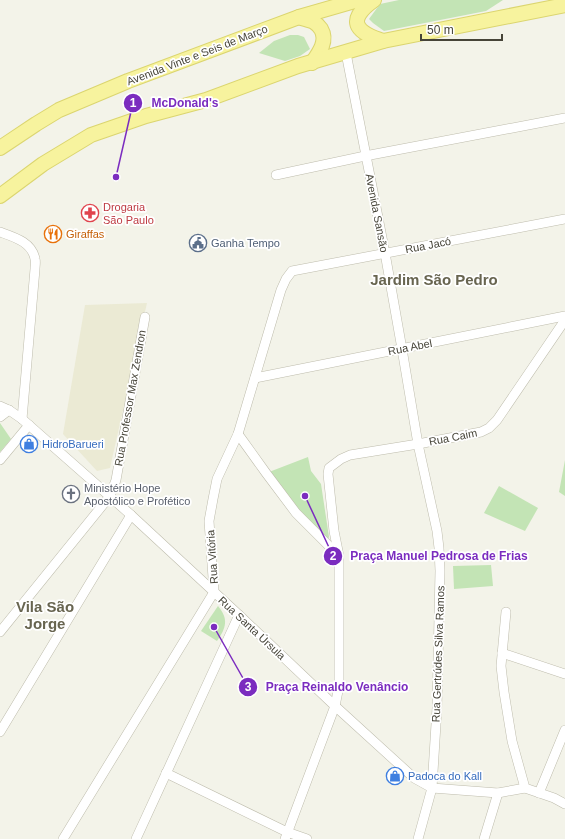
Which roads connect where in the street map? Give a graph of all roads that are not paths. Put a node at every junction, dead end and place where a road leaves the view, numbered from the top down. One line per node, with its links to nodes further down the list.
1 (358, 0): 4 (main road, Avenida Vinte e Seis de Março)
2 (374, 0): 5 (main road)
3 (565, 5): 5 (main road)
4 (299, 17): 7 (main road); 9 (main road, Avenida Vinte e Seis de Março)
5 (383, 41): 6 (main road)
6 (346, 52): 7 (main road); 10 (street, Avenida Sansão)
7 (312, 63): 12 (main road)
8 (565, 118): 10 (street)
9 (0, 148)
10 (366, 156): 11 (street); 15 (street, Avenida Sansão)
11 (276, 175)
12 (0, 196)
13 (565, 219): 15 (street, Rua Jacó)
14 (0, 232): 25 (street)
15 (385, 253): 16 (street, Rua Jacó); 20 (street, Avenida Sansão)
16 (292, 271): 21 (street, Rua Vitória)
17 (565, 316): 20 (street, Rua Abel)
18 (145, 317): 30 (street, Rua Professor Max Zendron)
19 (565, 320): 28 (street, Rua Caim)
20 (402, 349): 21 (street, Rua Abel); 28 (street, Avenida Sansão)
21 (254, 378): 27 (street, Rua Vitória)
22 (0, 406): 23 (street, Rua Santa Úrsula)
23 (9, 410): 24 (street); 25 (street, Rua Santa Úrsula)
24 (0, 417)
25 (22, 419): 26 (street, Rua Santa Úrsula)
26 (30, 425): 29 (street); 30 (street, Rua Santa Úrsula)
27 (238, 434): 32 (street); 33 (street, Rua Vitória)
28 (418, 444): 32 (street, Rua Caim); 43 (street, Rua Gertrúdes Silva Ramos)
29 (0, 460)
30 (110, 496): 31 (street, Rua Santa Úrsula); 36 (street, Rua Professor Max Zendron)
31 (131, 515): 33 (street, Rua Santa Úrsula); 41 (street)
32 (339, 556): 39 (street)
33 (214, 592): 35 (street, Rua Santa Úrsula); 49 (street, Rua Vitória)
34 (506, 612): 37 (street)
35 (239, 615): 39 (street, Rua Santa Úrsula); 42 (street)
36 (0, 632)
37 (502, 653): 38 (street); 44 (street)
38 (565, 674)
39 (335, 706): 43 (street, Rua Santa Úrsula); 48 (street)
40 (565, 730): 46 (street)
41 (0, 732)
42 (166, 772): 48 (street); 50 (street)
43 (432, 788): 45 (street); 52 (street, Rua Gertrúdes Silva Ramos)
44 (525, 788): 45 (street); 46 (street)
45 (498, 793): 53 (street)
46 (539, 793): 47 (street)
47 (565, 804)
48 (286, 835): 51 (street)
49 (64, 839)
50 (136, 839)
51 (307, 839)
52 (418, 839)
53 (484, 839)

